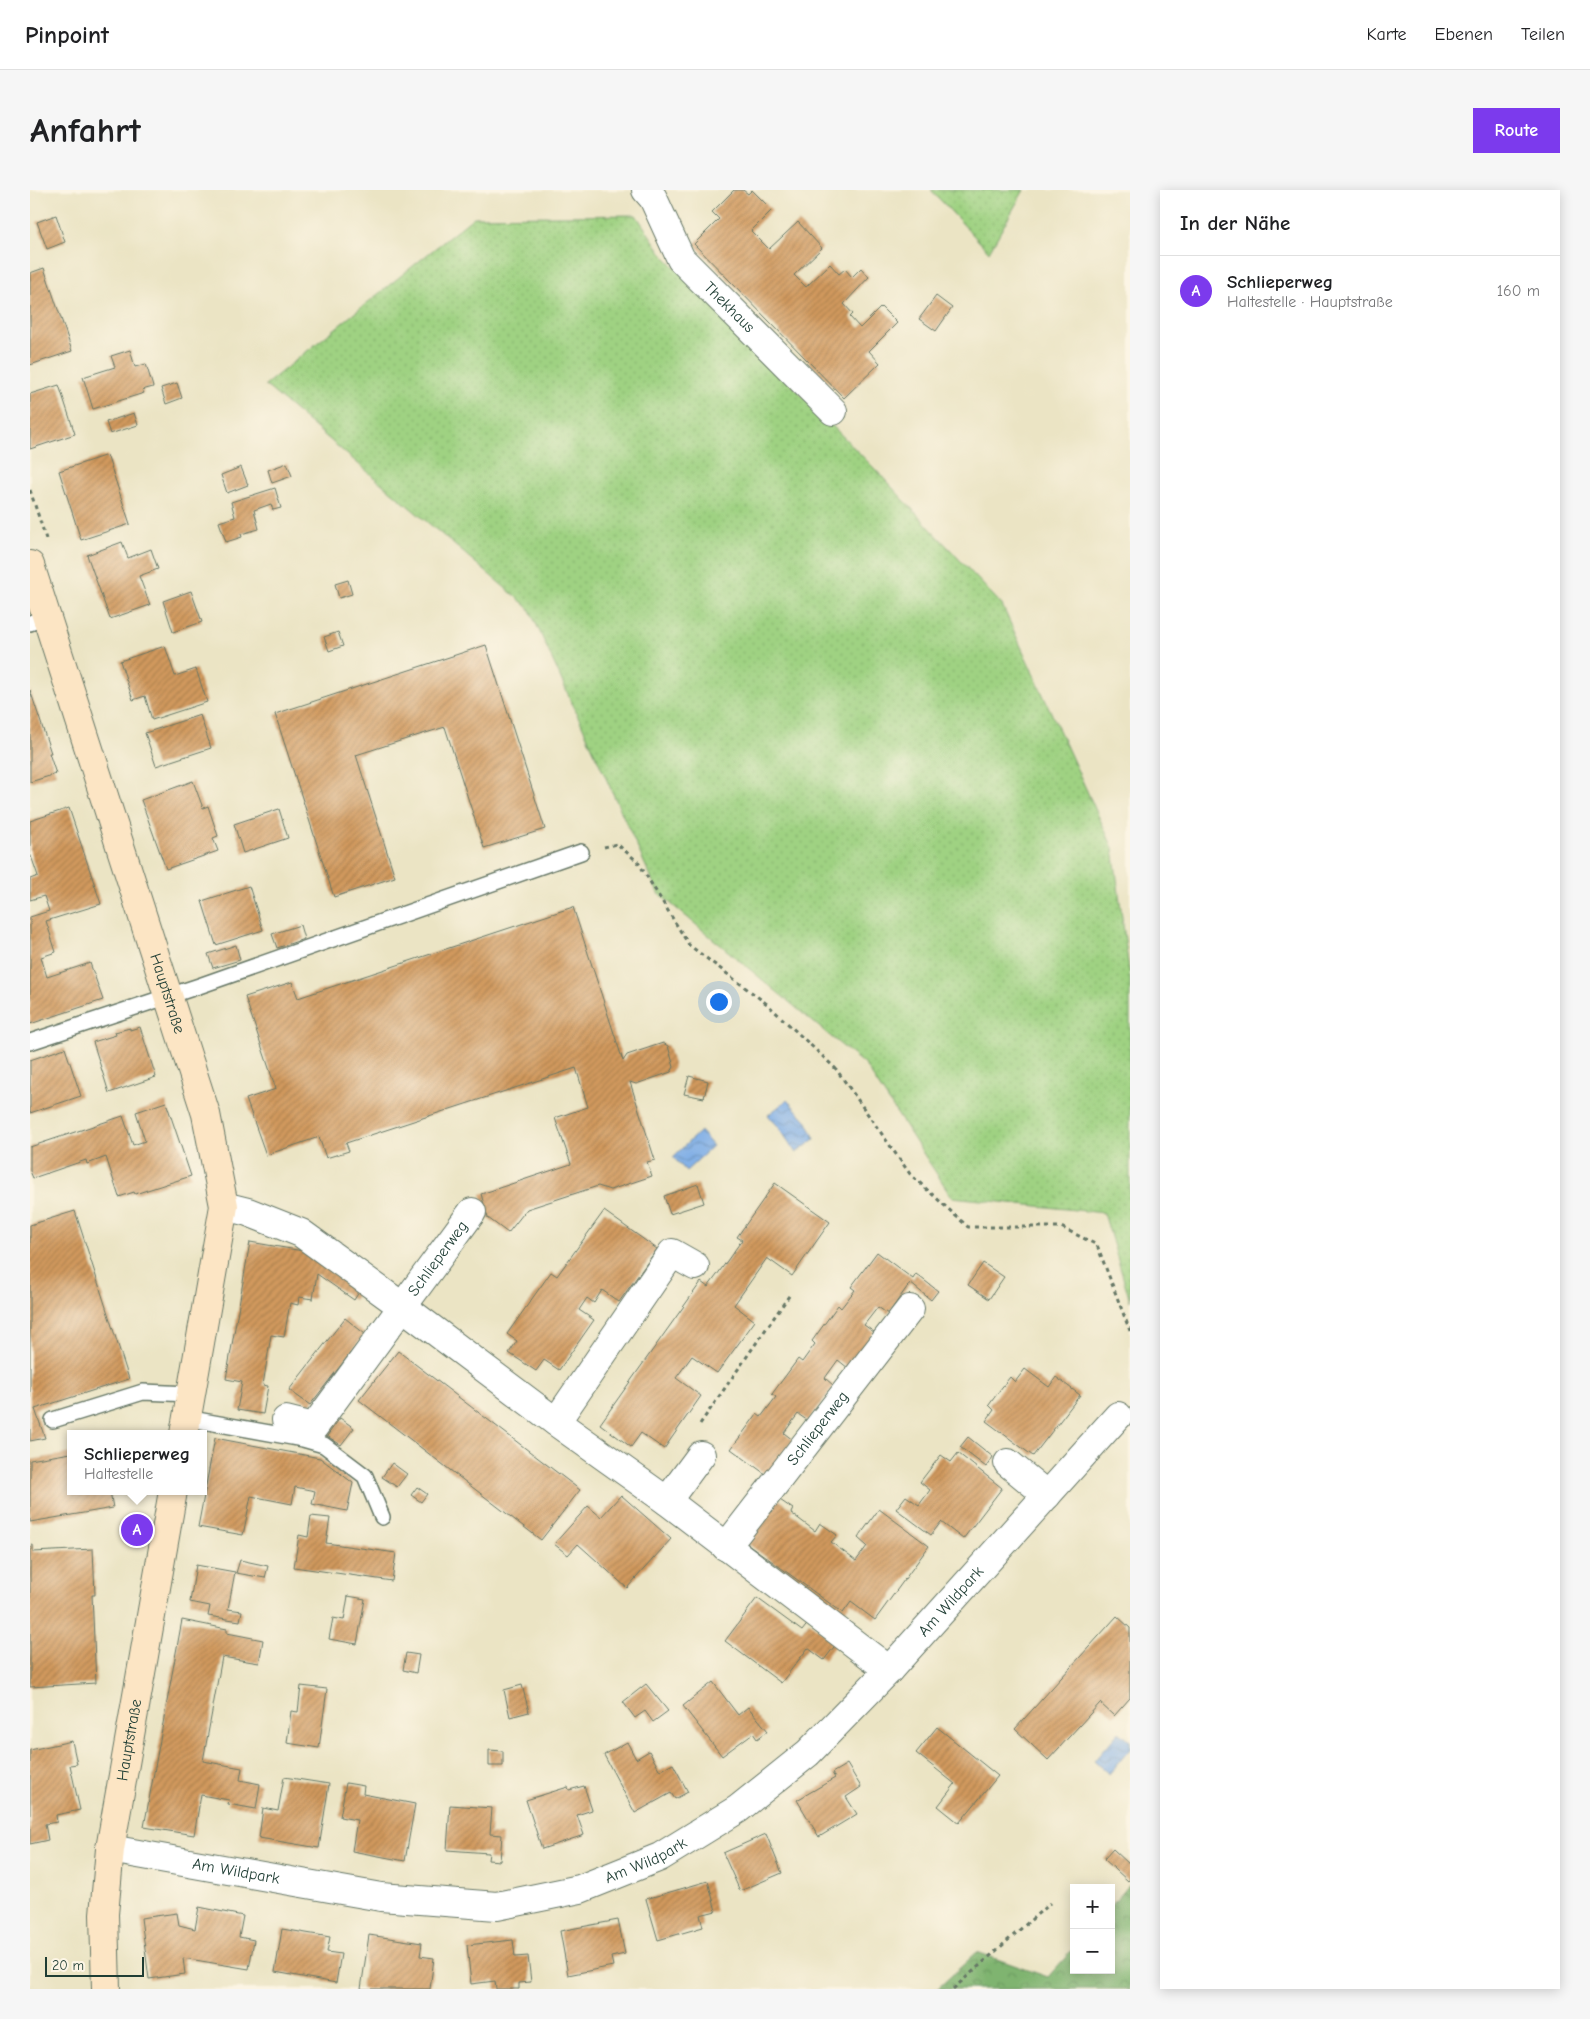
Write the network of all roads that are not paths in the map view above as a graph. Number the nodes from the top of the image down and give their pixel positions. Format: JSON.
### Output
{"nodes":[{"id":1,"x":646,"y":190,"type":"edge"},
{"id":2,"x":833,"y":411,"type":"dead end"},
{"id":3,"x":30,"y":565,"type":"edge"},
{"id":4,"x":39,"y":620,"type":"edge"},
{"id":5,"x":581,"y":852,"type":"road end"},
{"id":6,"x":169,"y":996,"type":"junction"},
{"id":7,"x":30,"y":1042,"type":"edge"},
{"id":8,"x":224,"y":1206,"type":"junction"},
{"id":9,"x":472,"y":1212,"type":"dead end"},
{"id":10,"x":695,"y":1266,"type":"dead end"},
{"id":11,"x":404,"y":1307,"type":"junction"},
{"id":12,"x":910,"y":1309,"type":"dead end"},
{"id":13,"x":187,"y":1415,"type":"edge"},
{"id":14,"x":1118,"y":1416,"type":"dead end"},
{"id":15,"x":53,"y":1420,"type":"dead end"},
{"id":16,"x":286,"y":1420,"type":"dead end"},
{"id":17,"x":556,"y":1422,"type":"junction"},
{"id":18,"x":699,"y":1442,"type":"road end"},
{"id":19,"x":1008,"y":1463,"type":"dead end"},
{"id":20,"x":172,"y":1495,"type":"edge"},
{"id":21,"x":1047,"y":1495,"type":"junction"},
{"id":22,"x":666,"y":1502,"type":"junction"},
{"id":23,"x":382,"y":1517,"type":"dead end"},
{"id":24,"x":726,"y":1547,"type":"junction"},
{"id":25,"x":889,"y":1670,"type":"junction"},
{"id":26,"x":110,"y":1849,"type":"junction"},
{"id":27,"x":106,"y":1989,"type":"edge"}],
"edges":[{"from":1,"to":2,"type":"street","name":"Thekhaus"},
{"from":3,"to":4,"type":"street","name":"Hauptstraße"},
{"from":4,"to":6,"type":"street","name":"Hauptstraße"},
{"from":5,"to":6,"type":"lane"},
{"from":6,"to":7,"type":"lane"},
{"from":6,"to":8,"type":"street","name":"Hauptstraße"},
{"from":8,"to":11,"type":"street","name":"Schlieperweg"},
{"from":8,"to":13,"type":"street","name":"Hauptstraße"},
{"from":9,"to":11,"type":"street","name":"Schlieperweg"},
{"from":10,"to":17,"type":"street"},
{"from":11,"to":16,"type":"street","name":"Schlieperweg"},
{"from":11,"to":17,"type":"street","name":"Schlieperweg"},
{"from":12,"to":24,"type":"street","name":"Schlieperweg"},
{"from":13,"to":15,"type":"lane"},
{"from":13,"to":23,"type":"lane"},
{"from":14,"to":21,"type":"street","name":"Am Wildpark"},
{"from":17,"to":22,"type":"street","name":"Schlieperweg"},
{"from":18,"to":22,"type":"street"},
{"from":19,"to":21,"type":"street"},
{"from":20,"to":26,"type":"street","name":"Hauptstraße"},
{"from":21,"to":25,"type":"street","name":"Am Wildpark"},
{"from":22,"to":24,"type":"street","name":"Schlieperweg"},
{"from":24,"to":25,"type":"street","name":"Schlieperweg"},
{"from":25,"to":26,"type":"street","name":"Am Wildpark"},
{"from":26,"to":27,"type":"street","name":"Hauptstraße"}]}
